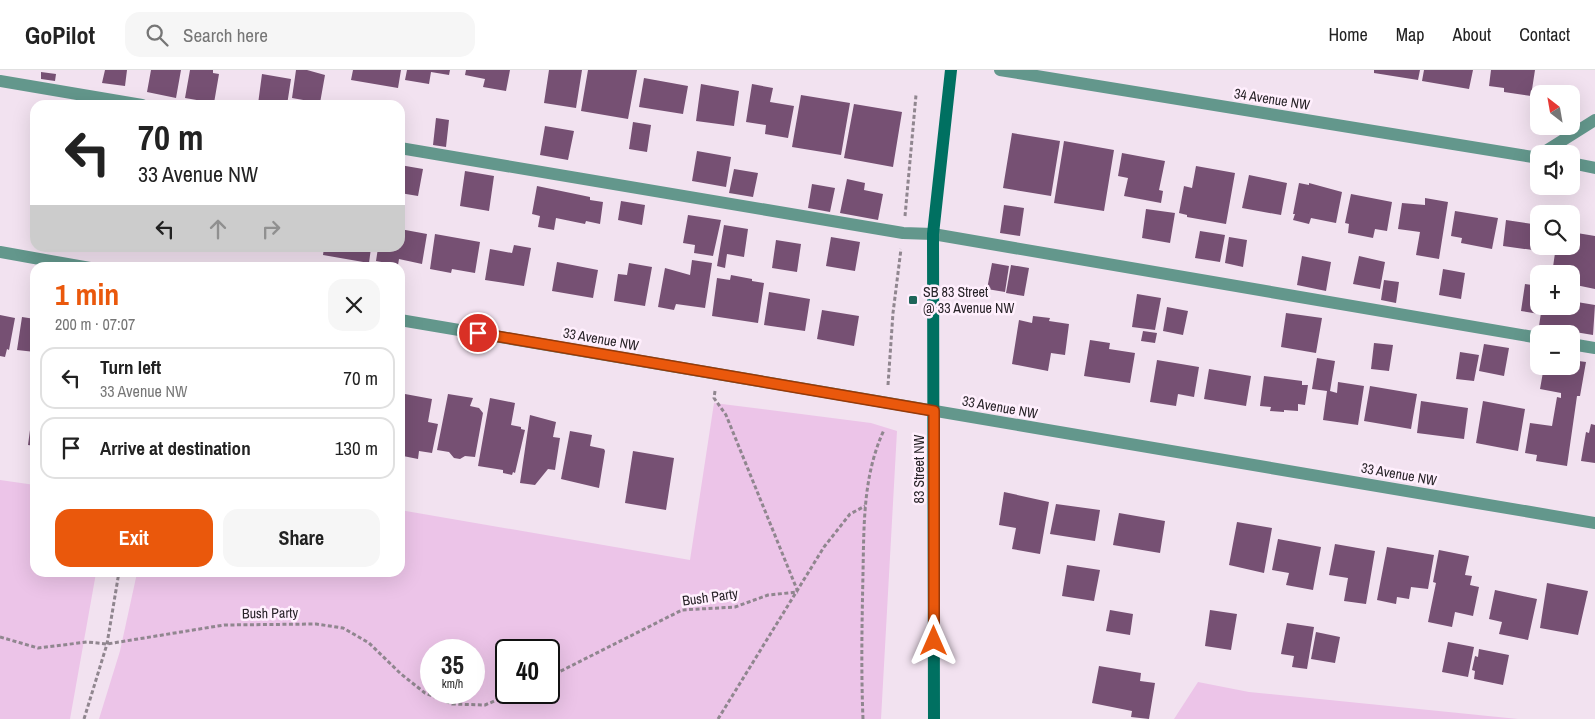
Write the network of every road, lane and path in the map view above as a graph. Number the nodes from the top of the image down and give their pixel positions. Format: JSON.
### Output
{"nodes":[{"id":1,"x":951,"y":70,"type":"edge"},
{"id":2,"x":1000,"y":70,"type":"edge"},
{"id":3,"x":0,"y":81,"type":"edge"},
{"id":4,"x":112,"y":100,"type":"edge"},
{"id":5,"x":1595,"y":120,"type":"edge"},
{"id":6,"x":1555,"y":145,"type":"edge"},
{"id":7,"x":405,"y":149,"type":"edge"},
{"id":8,"x":1530,"y":155,"type":"edge"},
{"id":9,"x":1580,"y":165,"type":"edge"},
{"id":10,"x":1595,"y":168,"type":"edge"},
{"id":11,"x":933,"y":234,"type":"junction"},
{"id":12,"x":0,"y":252,"type":"edge"},
{"id":13,"x":56,"y":262,"type":"edge"},
{"id":14,"x":405,"y":321,"type":"edge"},
{"id":15,"x":1530,"y":336,"type":"edge"},
{"id":16,"x":1580,"y":346,"type":"edge"},
{"id":17,"x":1595,"y":348,"type":"edge"},
{"id":18,"x":717,"y":374,"type":"junction"},
{"id":19,"x":934,"y":411,"type":"junction"},
{"id":20,"x":884,"y":430,"type":"dead end"},
{"id":21,"x":865,"y":506,"type":"junction"},
{"id":22,"x":1595,"y":523,"type":"edge"},
{"id":23,"x":118,"y":577,"type":"edge"},
{"id":24,"x":798,"y":592,"type":"junction"},
{"id":25,"x":0,"y":637,"type":"edge"},
{"id":26,"x":107,"y":644,"type":"junction"},
{"id":27,"x":560,"y":671,"type":"edge"},
{"id":28,"x":495,"y":701,"type":"edge"},
{"id":29,"x":84,"y":719,"type":"edge"},
{"id":30,"x":718,"y":719,"type":"edge"},
{"id":31,"x":863,"y":719,"type":"edge"},
{"id":32,"x":934,"y":719,"type":"edge"}],
"edges":[{"from":1,"to":11,"type":"street","name":"83 Street NW"},
{"from":2,"to":8,"type":"street","name":"34 Avenue NW"},
{"from":3,"to":4,"type":"street"},
{"from":5,"to":6,"type":"street"},
{"from":7,"to":11,"type":"street"},
{"from":9,"to":10,"type":"street"},
{"from":11,"to":15,"type":"street"},
{"from":11,"to":19,"type":"street","name":"83 Street NW"},
{"from":12,"to":13,"type":"street"},
{"from":14,"to":18,"type":"street","name":"33 Avenue NW"},
{"from":16,"to":17,"type":"street"},
{"from":18,"to":19,"type":"street","name":"33 Avenue NW"},
{"from":18,"to":24,"type":"path"},
{"from":19,"to":22,"type":"street","name":"33 Avenue NW"},
{"from":19,"to":32,"type":"street","name":"83 Street NW"},
{"from":20,"to":21,"type":"path"},
{"from":21,"to":24,"type":"path"},
{"from":21,"to":31,"type":"path"},
{"from":23,"to":26,"type":"path"},
{"from":24,"to":27,"type":"path","name":"Bush Party"},
{"from":24,"to":30,"type":"path"},
{"from":25,"to":26,"type":"path","name":"Bush Party"},
{"from":26,"to":28,"type":"path","name":"Bush Party"},
{"from":26,"to":29,"type":"path"}]}
